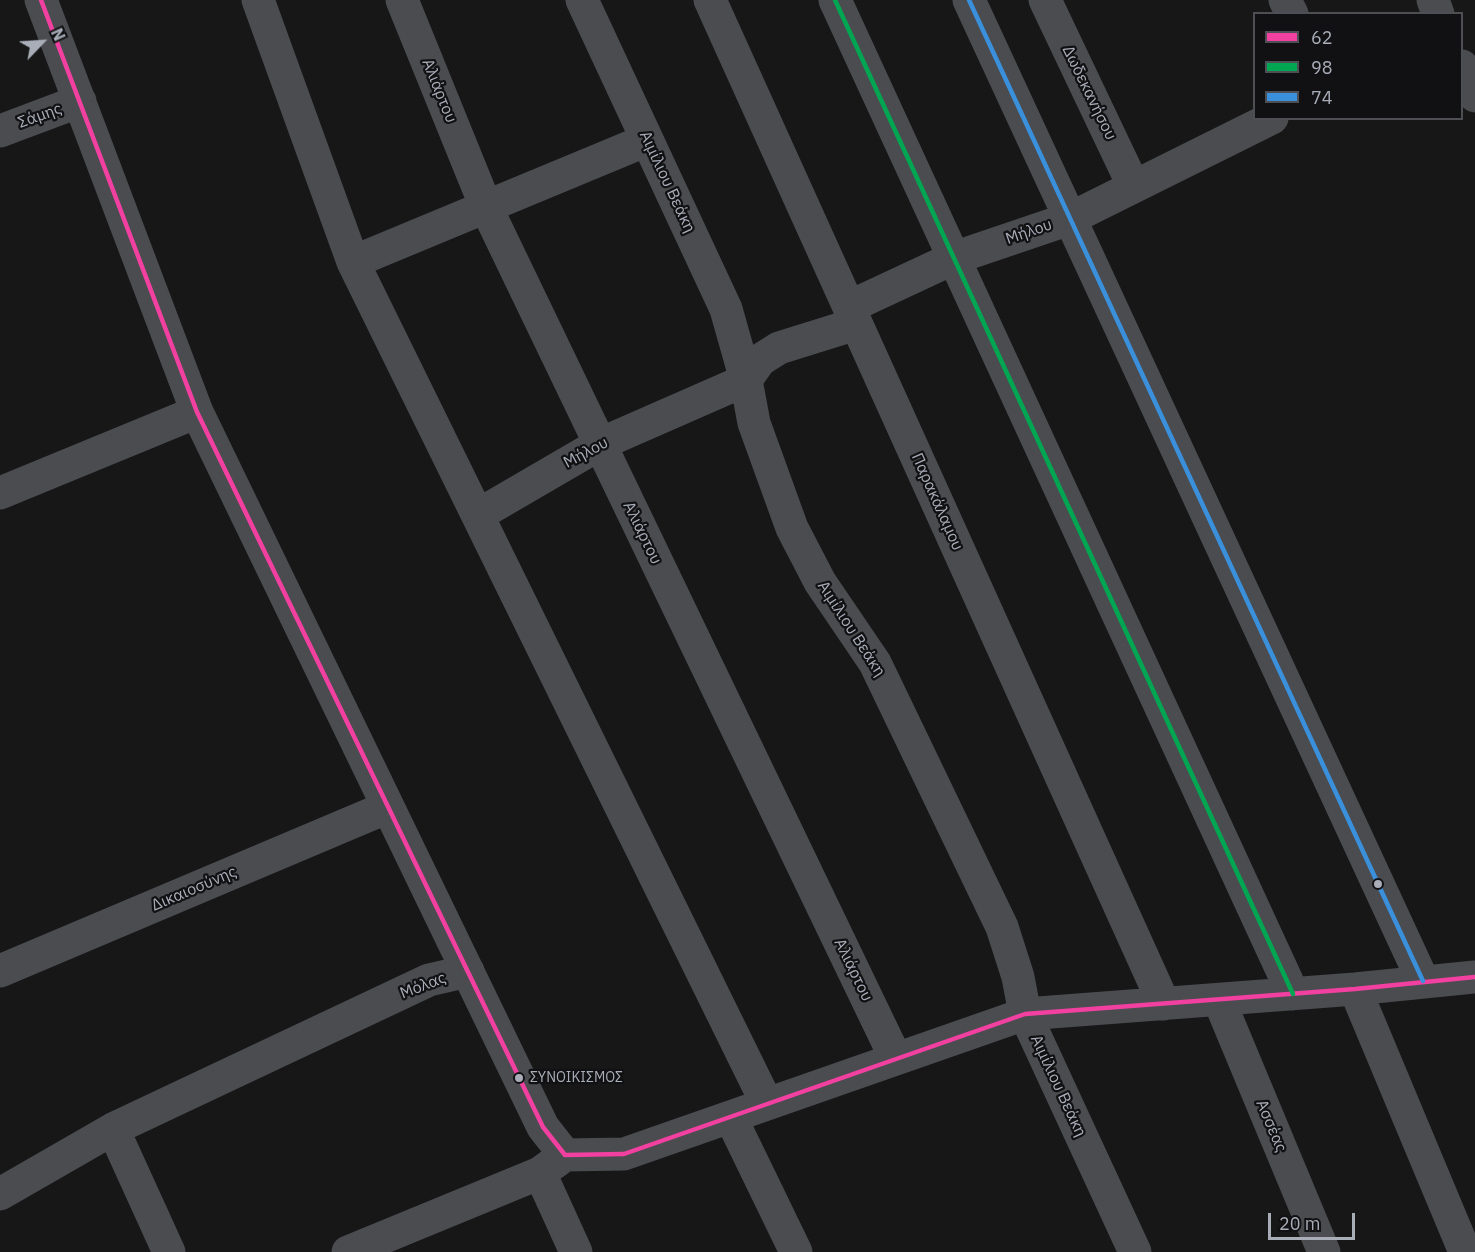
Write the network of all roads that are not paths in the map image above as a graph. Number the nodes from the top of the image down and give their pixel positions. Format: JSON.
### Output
{"nodes":[{"id":1,"x":41,"y":0,"type":"edge"},
{"id":2,"x":258,"y":0,"type":"edge"},
{"id":3,"x":402,"y":0,"type":"edge"},
{"id":4,"x":582,"y":0,"type":"edge"},
{"id":5,"x":710,"y":0,"type":"edge"},
{"id":6,"x":835,"y":0,"type":"edge"},
{"id":7,"x":969,"y":0,"type":"edge"},
{"id":8,"x":1045,"y":0,"type":"edge"},
{"id":9,"x":1463,"y":70,"type":"edge"},
{"id":10,"x":1475,"y":96,"type":"edge"},
{"id":11,"x":80,"y":101,"type":"junction"},
{"id":12,"x":1268,"y":120,"type":"edge"},
{"id":13,"x":0,"y":131,"type":"edge"},
{"id":14,"x":647,"y":140,"type":"junction"},
{"id":15,"x":1133,"y":185,"type":"junction"},
{"id":16,"x":486,"y":207,"type":"junction"},
{"id":17,"x":1069,"y":219,"type":"junction"},
{"id":18,"x":954,"y":258,"type":"junction"},
{"id":19,"x":353,"y":262,"type":"junction"},
{"id":20,"x":852,"y":315,"type":"junction"},
{"id":21,"x":746,"y":380,"type":"junction"},
{"id":22,"x":197,"y":412,"type":"junction"},
{"id":23,"x":600,"y":444,"type":"junction"},
{"id":24,"x":0,"y":493,"type":"edge"},
{"id":25,"x":478,"y":515,"type":"junction"},
{"id":26,"x":388,"y":807,"type":"junction"},
{"id":27,"x":0,"y":971,"type":"edge"},
{"id":28,"x":468,"y":971,"type":"junction"},
{"id":29,"x":1475,"y":977,"type":"edge"},
{"id":30,"x":1423,"y":981,"type":"junction"},
{"id":31,"x":1355,"y":989,"type":"junction"},
{"id":32,"x":1293,"y":994,"type":"junction"},
{"id":33,"x":1219,"y":1000,"type":"junction"},
{"id":34,"x":1164,"y":1004,"type":"junction"},
{"id":35,"x":1025,"y":1014,"type":"junction"},
{"id":36,"x":896,"y":1059,"type":"junction"},
{"id":37,"x":767,"y":1104,"type":"junction"},
{"id":38,"x":731,"y":1118,"type":"junction"},
{"id":39,"x":113,"y":1129,"type":"junction"},
{"id":40,"x":552,"y":1164,"type":"junction"},
{"id":41,"x":2,"y":1191,"type":"edge"},
{"id":42,"x":169,"y":1252,"type":"edge"},
{"id":43,"x":348,"y":1252,"type":"edge"},
{"id":44,"x":576,"y":1252,"type":"edge"},
{"id":45,"x":796,"y":1252,"type":"edge"},
{"id":46,"x":1135,"y":1252,"type":"edge"},
{"id":47,"x":1324,"y":1252,"type":"edge"},
{"id":48,"x":1465,"y":1252,"type":"edge"}],
"edges":[{"from":1,"to":11,"type":"street"},
{"from":2,"to":19,"type":"street"},
{"from":3,"to":16,"type":"street","name":"Αλιάρτου"},
{"from":4,"to":14,"type":"street","name":"Αιμίλιου Βεάκη"},
{"from":5,"to":20,"type":"street","name":"Παρακάλαμου"},
{"from":6,"to":18,"type":"street"},
{"from":7,"to":17,"type":"street"},
{"from":8,"to":15,"type":"street","name":"Δωδεκανήσου"},
{"from":9,"to":10,"type":"street"},
{"from":11,"to":13,"type":"street","name":"Σάμης"},
{"from":11,"to":22,"type":"street"},
{"from":12,"to":15,"type":"street","name":"Μήλου"},
{"from":14,"to":16,"type":"street"},
{"from":14,"to":21,"type":"street","name":"Αιμίλιου Βεάκη"},
{"from":15,"to":17,"type":"street","name":"Μήλου"},
{"from":16,"to":19,"type":"street"},
{"from":16,"to":23,"type":"street","name":"Αλιάρτου"},
{"from":17,"to":18,"type":"street","name":"Μήλου"},
{"from":17,"to":30,"type":"street"},
{"from":18,"to":20,"type":"street","name":"Μήλου"},
{"from":18,"to":32,"type":"street"},
{"from":19,"to":25,"type":"street"},
{"from":20,"to":21,"type":"street","name":"Μήλου"},
{"from":20,"to":34,"type":"street","name":"Παρακάλαμου"},
{"from":21,"to":23,"type":"street","name":"Μήλου"},
{"from":21,"to":35,"type":"street","name":"Αιμίλιου Βεάκη"},
{"from":22,"to":24,"type":"street"},
{"from":22,"to":26,"type":"street"},
{"from":23,"to":25,"type":"street","name":"Μήλου"},
{"from":23,"to":36,"type":"street","name":"Αλιάρτου"},
{"from":25,"to":37,"type":"street"},
{"from":26,"to":27,"type":"street","name":"Δικαιοσύνης"},
{"from":26,"to":28,"type":"street"},
{"from":28,"to":39,"type":"street","name":"Μόλας"},
{"from":28,"to":40,"type":"street","name":"Μόλας"},
{"from":29,"to":30,"type":"street"},
{"from":30,"to":31,"type":"street"},
{"from":31,"to":32,"type":"street"},
{"from":31,"to":48,"type":"street"},
{"from":32,"to":33,"type":"street"},
{"from":33,"to":34,"type":"street"},
{"from":33,"to":47,"type":"street","name":"Ασσέας"},
{"from":34,"to":35,"type":"street"},
{"from":35,"to":36,"type":"street"},
{"from":35,"to":46,"type":"street","name":"Αιμίλιου Βεάκη"},
{"from":36,"to":37,"type":"street"},
{"from":37,"to":38,"type":"street"},
{"from":38,"to":40,"type":"street"},
{"from":38,"to":45,"type":"street"},
{"from":39,"to":41,"type":"street","name":"Μόλας"},
{"from":39,"to":42,"type":"street"},
{"from":40,"to":43,"type":"street"},
{"from":40,"to":44,"type":"street","name":"Μόλας"}]}
